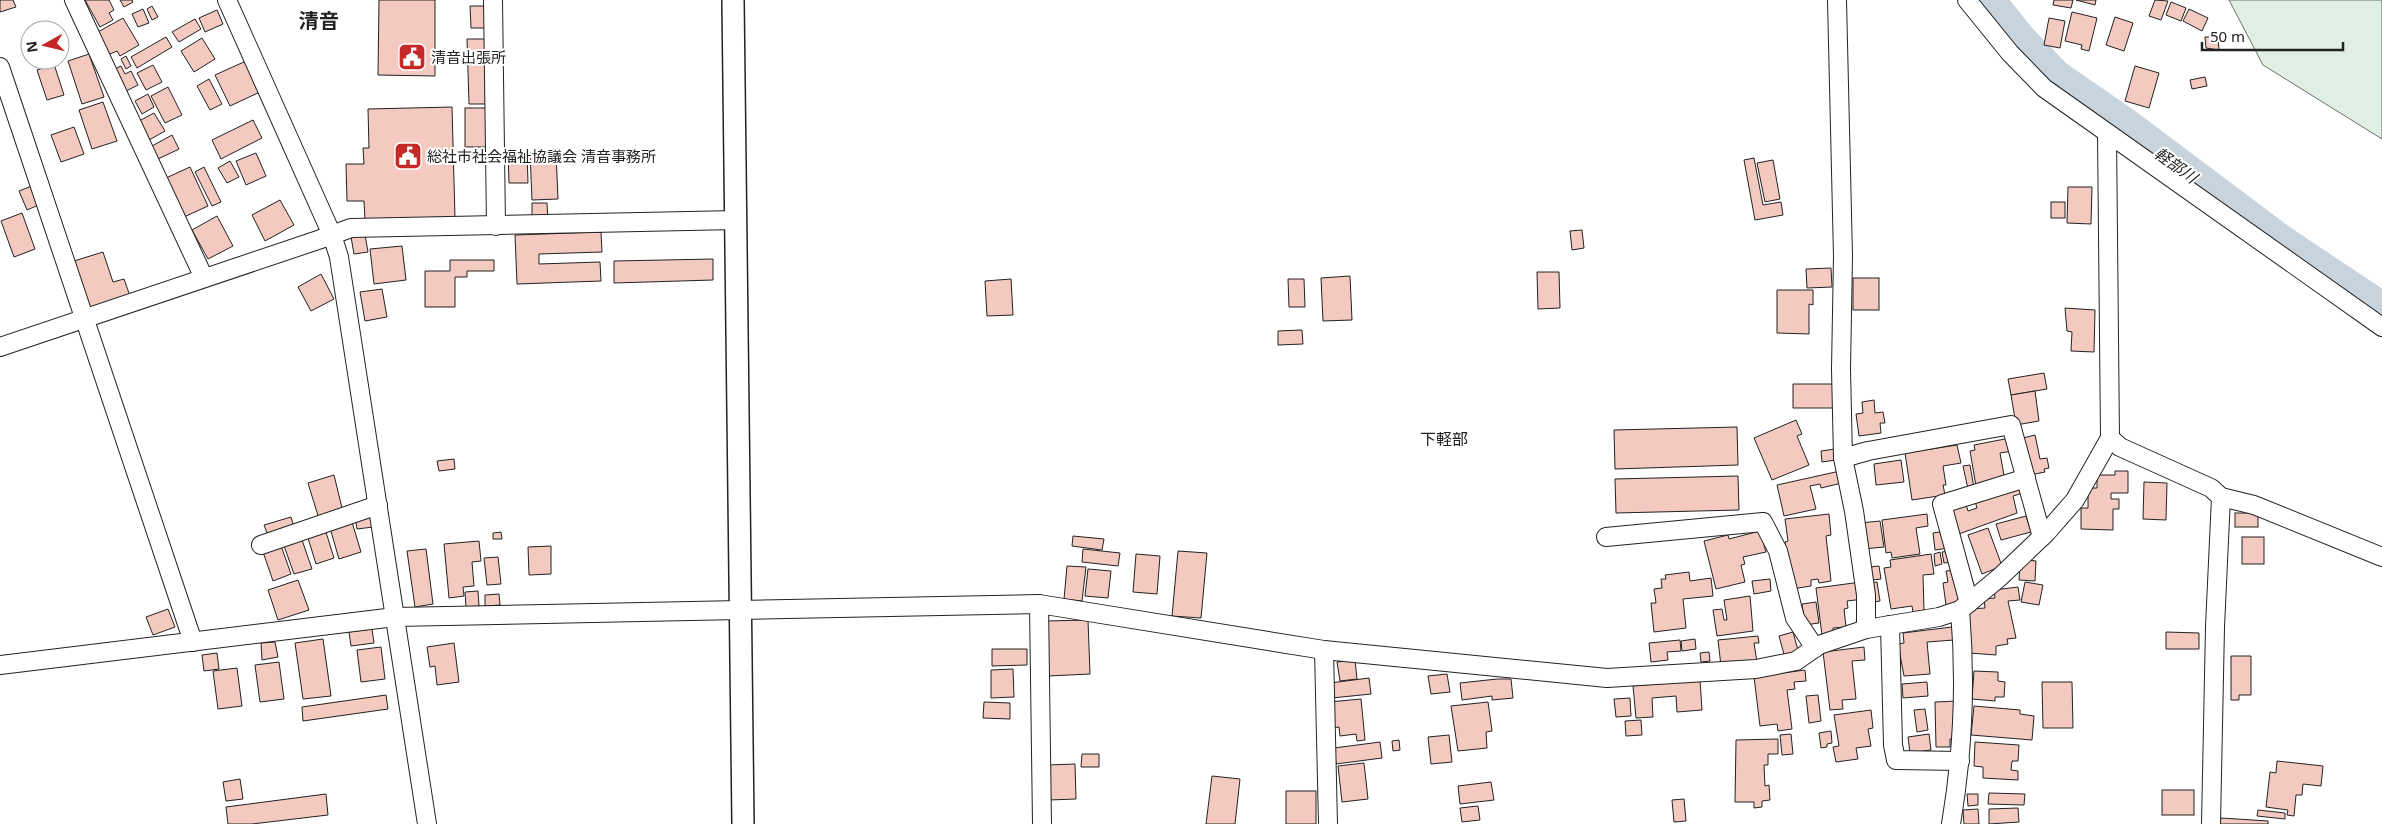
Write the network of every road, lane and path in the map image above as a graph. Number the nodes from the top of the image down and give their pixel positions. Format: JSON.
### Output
{"nodes":[{"id":1,"x":74,"y":0,"type":"edge"},
{"id":2,"x":227,"y":0,"type":"edge"},
{"id":3,"x":493,"y":0,"type":"edge"},
{"id":4,"x":733,"y":0,"type":"edge"},
{"id":5,"x":1837,"y":0,"type":"edge"},
{"id":6,"x":1968,"y":0,"type":"edge"},
{"id":7,"x":0,"y":67,"type":"edge"},
{"id":8,"x":2107,"y":133,"type":"junction"},
{"id":9,"x":736,"y":220,"type":"junction"},
{"id":10,"x":496,"y":226,"type":"junction"},
{"id":11,"x":332,"y":235,"type":"junction"},
{"id":12,"x":204,"y":278,"type":"junction"},
{"id":13,"x":84,"y":319,"type":"junction"},
{"id":14,"x":2382,"y":327,"type":"edge"},
{"id":15,"x":0,"y":348,"type":"edge"},
{"id":16,"x":2110,"y":438,"type":"junction"},
{"id":17,"x":1843,"y":458,"type":"junction"},
{"id":18,"x":2026,"y":478,"type":"junction"},
{"id":19,"x":2221,"y":497,"type":"junction"},
{"id":20,"x":378,"y":505,"type":"junction"},
{"id":21,"x":1606,"y":537,"type":"dead end"},
{"id":22,"x":2042,"y":537,"type":"junction"},
{"id":23,"x":261,"y":545,"type":"dead end"},
{"id":24,"x":2382,"y":557,"type":"edge"},
{"id":25,"x":1039,"y":604,"type":"junction"},
{"id":26,"x":1965,"y":606,"type":"junction"},
{"id":27,"x":742,"y":610,"type":"junction"},
{"id":28,"x":395,"y":617,"type":"junction"},
{"id":29,"x":1890,"y":625,"type":"junction"},
{"id":30,"x":1866,"y":629,"type":"junction"},
{"id":31,"x":193,"y":642,"type":"junction"},
{"id":32,"x":1815,"y":648,"type":"junction"},
{"id":33,"x":1324,"y":650,"type":"junction"},
{"id":34,"x":0,"y":665,"type":"edge"},
{"id":35,"x":1960,"y":761,"type":"junction"},
{"id":36,"x":427,"y":824,"type":"edge"},
{"id":37,"x":743,"y":824,"type":"edge"},
{"id":38,"x":1042,"y":824,"type":"edge"},
{"id":39,"x":1328,"y":824,"type":"edge"},
{"id":40,"x":1951,"y":824,"type":"edge"},
{"id":41,"x":2211,"y":824,"type":"edge"}],
"edges":[{"from":1,"to":12,"type":"street"},
{"from":2,"to":11,"type":"street"},
{"from":3,"to":10,"type":"street"},
{"from":4,"to":9,"type":"street"},
{"from":5,"to":17,"type":"street"},
{"from":6,"to":8,"type":"street"},
{"from":7,"to":13,"type":"street"},
{"from":8,"to":14,"type":"street"},
{"from":8,"to":16,"type":"street"},
{"from":9,"to":10,"type":"street"},
{"from":9,"to":27,"type":"street"},
{"from":10,"to":11,"type":"street"},
{"from":11,"to":12,"type":"street"},
{"from":11,"to":20,"type":"street"},
{"from":12,"to":13,"type":"street"},
{"from":13,"to":15,"type":"street"},
{"from":13,"to":31,"type":"street"},
{"from":16,"to":19,"type":"street"},
{"from":16,"to":22,"type":"street"},
{"from":17,"to":18,"type":"street"},
{"from":17,"to":30,"type":"street"},
{"from":18,"to":22,"type":"street"},
{"from":18,"to":26,"type":"street"},
{"from":19,"to":24,"type":"street"},
{"from":19,"to":41,"type":"street"},
{"from":20,"to":23,"type":"street"},
{"from":20,"to":28,"type":"street"},
{"from":21,"to":32,"type":"street"},
{"from":22,"to":26,"type":"street"},
{"from":25,"to":27,"type":"street"},
{"from":25,"to":33,"type":"street"},
{"from":25,"to":38,"type":"street"},
{"from":26,"to":29,"type":"street"},
{"from":26,"to":35,"type":"street"},
{"from":27,"to":28,"type":"street"},
{"from":27,"to":37,"type":"street"},
{"from":28,"to":31,"type":"street"},
{"from":28,"to":36,"type":"street"},
{"from":29,"to":30,"type":"street"},
{"from":29,"to":35,"type":"street"},
{"from":30,"to":32,"type":"street"},
{"from":31,"to":34,"type":"street"},
{"from":32,"to":33,"type":"street"},
{"from":33,"to":39,"type":"street"},
{"from":35,"to":40,"type":"street"}]}
